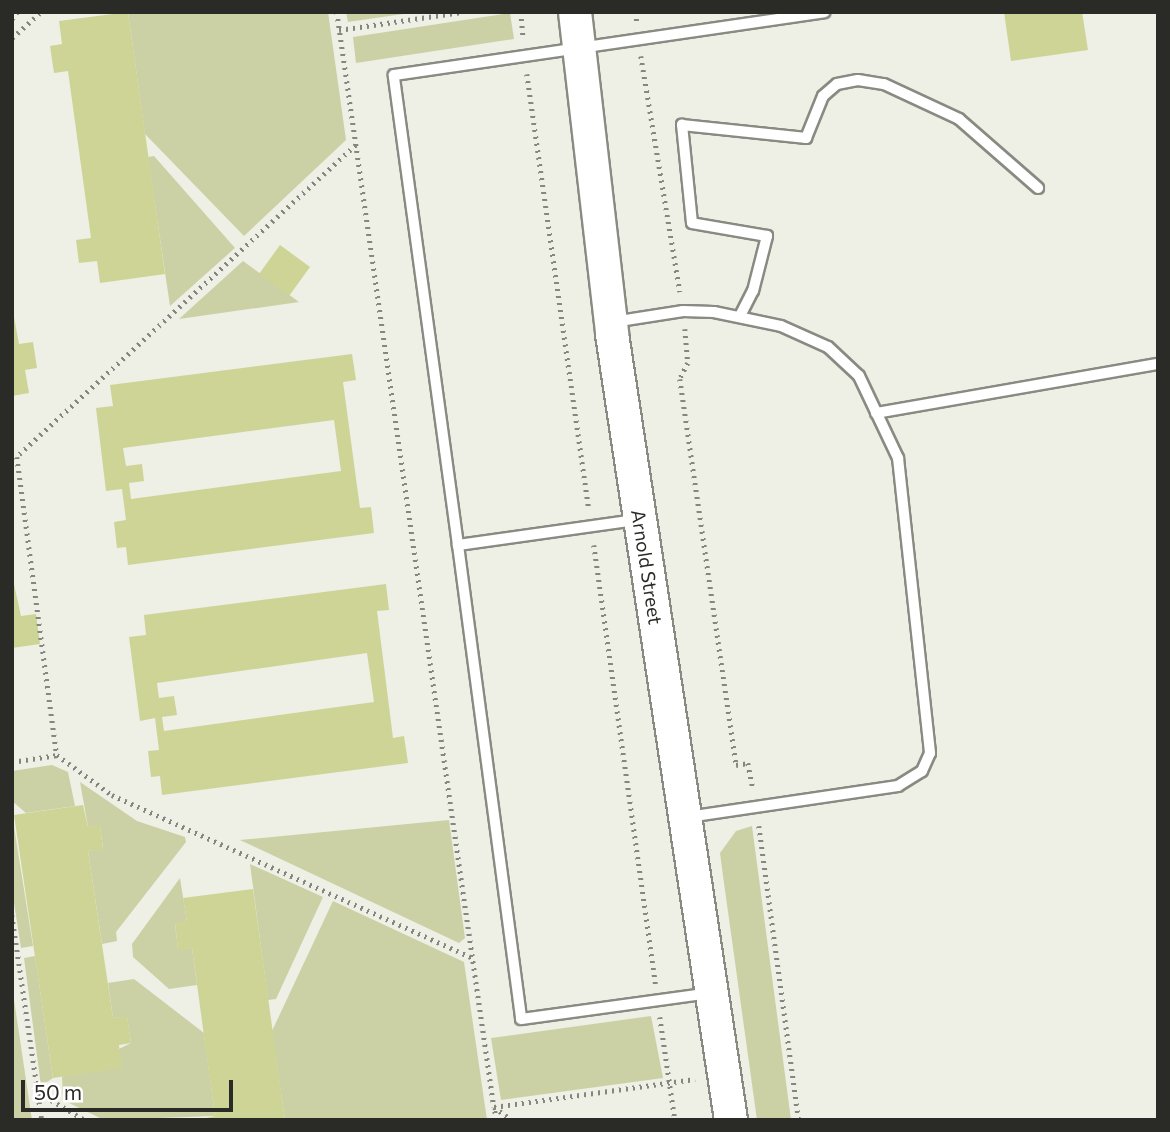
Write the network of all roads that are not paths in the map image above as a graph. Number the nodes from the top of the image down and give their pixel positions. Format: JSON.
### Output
{"nodes":[{"id":1,"x":575,"y":12,"type":"edge"},
{"id":2,"x":824,"y":12,"type":"edge"},
{"id":3,"x":580,"y":48,"type":"junction"},
{"id":4,"x":1038,"y":187,"type":"dead end"},
{"id":5,"x":740,"y":316,"type":"junction"},
{"id":6,"x":610,"y":322,"type":"junction"},
{"id":7,"x":1158,"y":364,"type":"edge"},
{"id":8,"x":876,"y":413,"type":"junction"},
{"id":9,"x":639,"y":520,"type":"junction"},
{"id":10,"x":458,"y":545,"type":"junction"},
{"id":11,"x":687,"y":817,"type":"junction"},
{"id":12,"x":713,"y":992,"type":"junction"},
{"id":13,"x":731,"y":1120,"type":"edge"}],
"edges":[{"from":1,"to":3,"type":"main road","name":"Arnold Street"},
{"from":2,"to":3,"type":"lane"},
{"from":3,"to":6,"type":"main road","name":"Arnold Street"},
{"from":3,"to":10,"type":"lane"},
{"from":4,"to":5,"type":"lane"},
{"from":5,"to":6,"type":"lane"},
{"from":5,"to":8,"type":"lane"},
{"from":6,"to":9,"type":"main road","name":"Arnold Street"},
{"from":7,"to":8,"type":"lane"},
{"from":8,"to":11,"type":"lane"},
{"from":9,"to":10,"type":"lane"},
{"from":9,"to":11,"type":"main road","name":"Arnold Street"},
{"from":10,"to":12,"type":"lane"},
{"from":11,"to":12,"type":"main road","name":"Arnold Street"},
{"from":12,"to":13,"type":"main road","name":"Arnold Street"}]}
